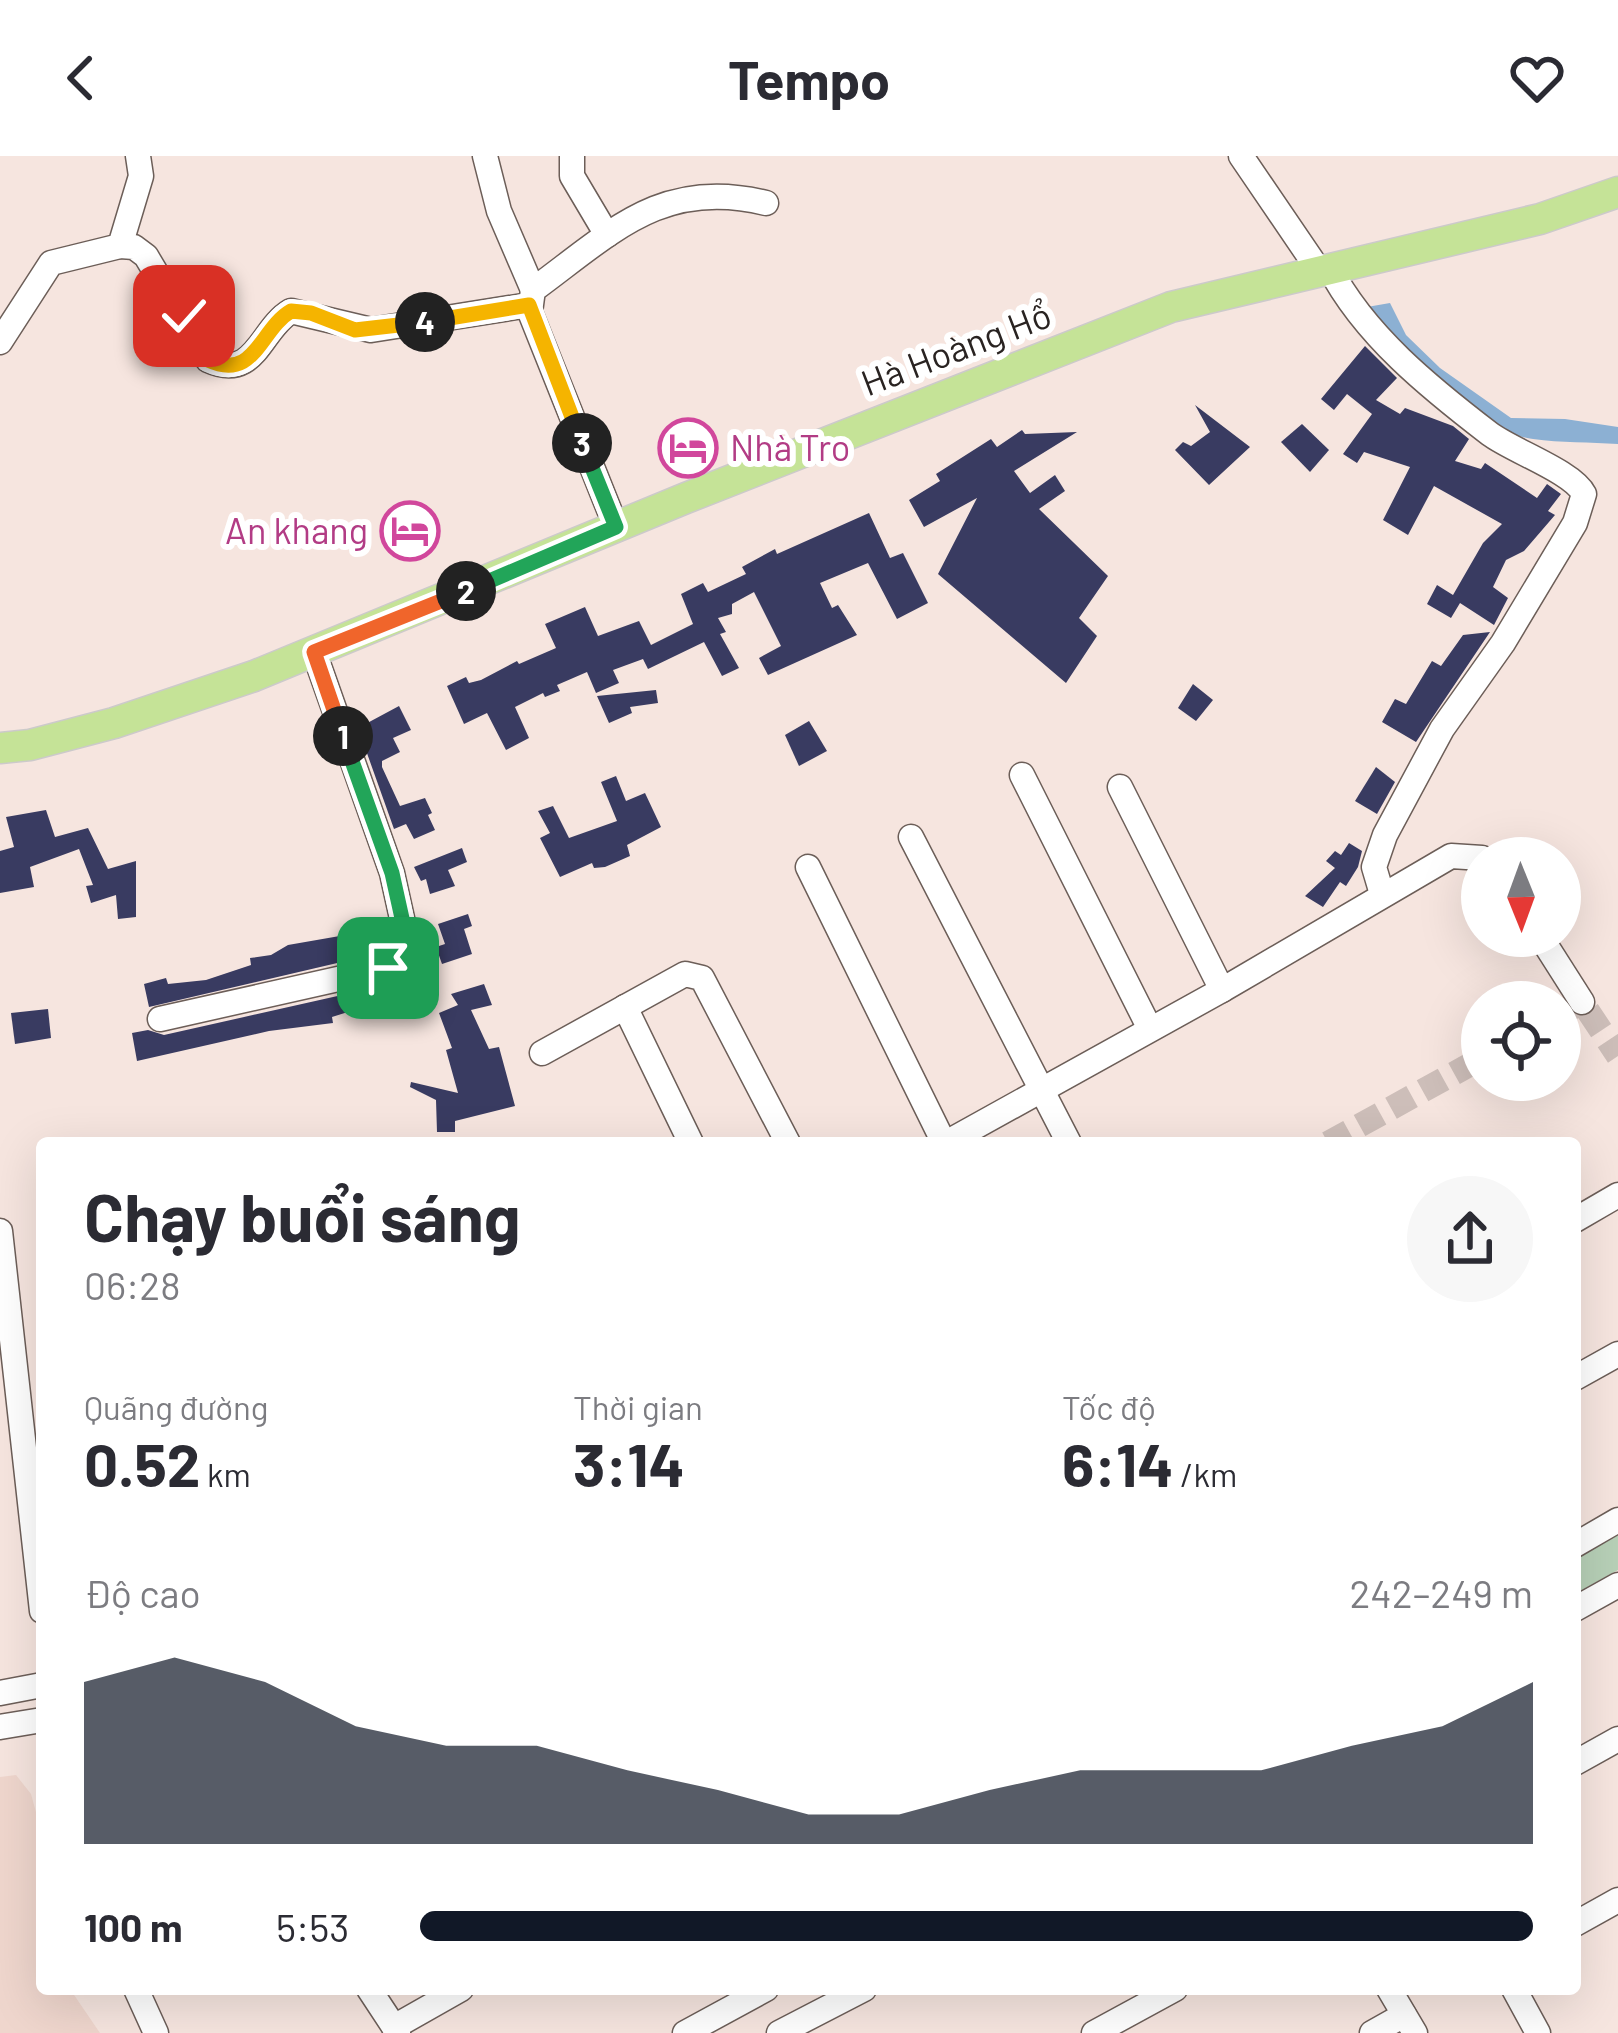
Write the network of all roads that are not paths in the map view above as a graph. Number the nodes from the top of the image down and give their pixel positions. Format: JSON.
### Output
{"nodes":[{"id":1,"x":138,"y":156,"type":"edge"},
{"id":2,"x":485,"y":156,"type":"edge"},
{"id":3,"x":572,"y":156,"type":"edge"},
{"id":4,"x":1241,"y":156,"type":"edge"},
{"id":5,"x":1618,"y":193,"type":"edge"},
{"id":6,"x":766,"y":203,"type":"dead end"},
{"id":7,"x":607,"y":236,"type":"junction"},
{"id":8,"x":120,"y":246,"type":"junction"},
{"id":9,"x":1328,"y":274,"type":"junction"},
{"id":10,"x":531,"y":297,"type":"junction"},
{"id":11,"x":0,"y":342,"type":"edge"},
{"id":12,"x":616,"y":527,"type":"junction"},
{"id":13,"x":318,"y":663,"type":"junction"},
{"id":14,"x":0,"y":748,"type":"edge"},
{"id":15,"x":1022,"y":775,"type":"dead end"},
{"id":16,"x":1120,"y":787,"type":"dead end"},
{"id":17,"x":911,"y":837,"type":"dead end"},
{"id":18,"x":1461,"y":857,"type":"edge"},
{"id":19,"x":808,"y":868,"type":"dead end"},
{"id":20,"x":1382,"y":894,"type":"junction"},
{"id":21,"x":1553,"y":957,"type":"edge"},
{"id":22,"x":1222,"y":990,"type":"junction"},
{"id":23,"x":1582,"y":1002,"type":"dead end"},
{"id":24,"x":625,"y":1007,"type":"junction"},
{"id":25,"x":160,"y":1019,"type":"dead end"},
{"id":26,"x":1150,"y":1029,"type":"junction"},
{"id":27,"x":542,"y":1053,"type":"dead end"},
{"id":28,"x":1042,"y":1090,"type":"junction"},
{"id":29,"x":683,"y":1137,"type":"edge"},
{"id":30,"x":785,"y":1137,"type":"edge"},
{"id":31,"x":942,"y":1137,"type":"edge"},
{"id":32,"x":956,"y":1137,"type":"edge"},
{"id":33,"x":1066,"y":1137,"type":"edge"},
{"id":34,"x":1618,"y":1196,"type":"edge"},
{"id":35,"x":1581,"y":1217,"type":"edge"},
{"id":36,"x":0,"y":1231,"type":"edge"},
{"id":37,"x":1618,"y":1354,"type":"edge"},
{"id":38,"x":1581,"y":1375,"type":"edge"},
{"id":39,"x":36,"y":1478,"type":"edge"},
{"id":40,"x":1618,"y":1520,"type":"edge"},
{"id":41,"x":1581,"y":1542,"type":"edge"},
{"id":42,"x":1618,"y":1585,"type":"edge"},
{"id":43,"x":1581,"y":1606,"type":"edge"},
{"id":44,"x":36,"y":1686,"type":"edge"},
{"id":45,"x":0,"y":1693,"type":"edge"},
{"id":46,"x":36,"y":1721,"type":"edge"},
{"id":47,"x":0,"y":1727,"type":"edge"},
{"id":48,"x":1618,"y":1739,"type":"edge"},
{"id":49,"x":1581,"y":1760,"type":"edge"},
{"id":50,"x":1618,"y":1900,"type":"edge"},
{"id":51,"x":1581,"y":1921,"type":"edge"},
{"id":52,"x":144,"y":1995,"type":"edge"},
{"id":53,"x":373,"y":1995,"type":"edge"},
{"id":54,"x":451,"y":1995,"type":"edge"},
{"id":55,"x":747,"y":1995,"type":"edge"},
{"id":56,"x":753,"y":1995,"type":"edge"},
{"id":57,"x":852,"y":1995,"type":"edge"},
{"id":58,"x":1164,"y":1995,"type":"edge"},
{"id":59,"x":1393,"y":1995,"type":"edge"},
{"id":60,"x":1517,"y":1995,"type":"edge"},
{"id":61,"x":1410,"y":2024,"type":"edge"},
{"id":62,"x":396,"y":2030,"type":"edge"},
{"id":63,"x":156,"y":2033,"type":"edge"},
{"id":64,"x":685,"y":2033,"type":"edge"},
{"id":65,"x":768,"y":2033,"type":"edge"},
{"id":66,"x":779,"y":2033,"type":"edge"},
{"id":67,"x":1094,"y":2033,"type":"edge"},
{"id":68,"x":1372,"y":2033,"type":"edge"},
{"id":69,"x":1538,"y":2033,"type":"edge"}],
"edges":[{"from":1,"to":8,"type":"street"},
{"from":2,"to":10,"type":"street"},
{"from":3,"to":7,"type":"street"},
{"from":4,"to":9,"type":"street"},
{"from":5,"to":9,"type":"main road","name":"Hà Hoàng Hổ"},
{"from":6,"to":7,"type":"street"},
{"from":7,"to":10,"type":"street"},
{"from":8,"to":10,"type":"street"},
{"from":8,"to":11,"type":"street"},
{"from":9,"to":12,"type":"main road","name":"Hà Hoàng Hổ"},
{"from":9,"to":20,"type":"street"},
{"from":10,"to":12,"type":"street"},
{"from":12,"to":13,"type":"main road","name":"Hà Hoàng Hổ"},
{"from":13,"to":14,"type":"main road","name":"Hà Hoàng Hổ"},
{"from":13,"to":25,"type":"street"},
{"from":15,"to":26,"type":"street"},
{"from":16,"to":22,"type":"street"},
{"from":17,"to":28,"type":"street"},
{"from":18,"to":20,"type":"street"},
{"from":19,"to":31,"type":"street"},
{"from":20,"to":22,"type":"street"},
{"from":21,"to":23,"type":"street"},
{"from":22,"to":26,"type":"street"},
{"from":24,"to":27,"type":"street"},
{"from":24,"to":29,"type":"street"},
{"from":24,"to":30,"type":"street"},
{"from":26,"to":28,"type":"street"},
{"from":28,"to":32,"type":"street"},
{"from":28,"to":33,"type":"street"},
{"from":34,"to":35,"type":"street"},
{"from":36,"to":39,"type":"street"},
{"from":37,"to":38,"type":"street"},
{"from":40,"to":41,"type":"street"},
{"from":42,"to":43,"type":"street"},
{"from":44,"to":45,"type":"street"},
{"from":46,"to":47,"type":"street"},
{"from":48,"to":49,"type":"street"},
{"from":50,"to":51,"type":"street"},
{"from":52,"to":63,"type":"street"},
{"from":53,"to":62,"type":"street"},
{"from":54,"to":62,"type":"street"},
{"from":55,"to":64,"type":"street"},
{"from":56,"to":65,"type":"street"},
{"from":57,"to":66,"type":"street"},
{"from":58,"to":67,"type":"street"},
{"from":59,"to":61,"type":"street"},
{"from":60,"to":69,"type":"street"},
{"from":61,"to":68,"type":"street"}]}
